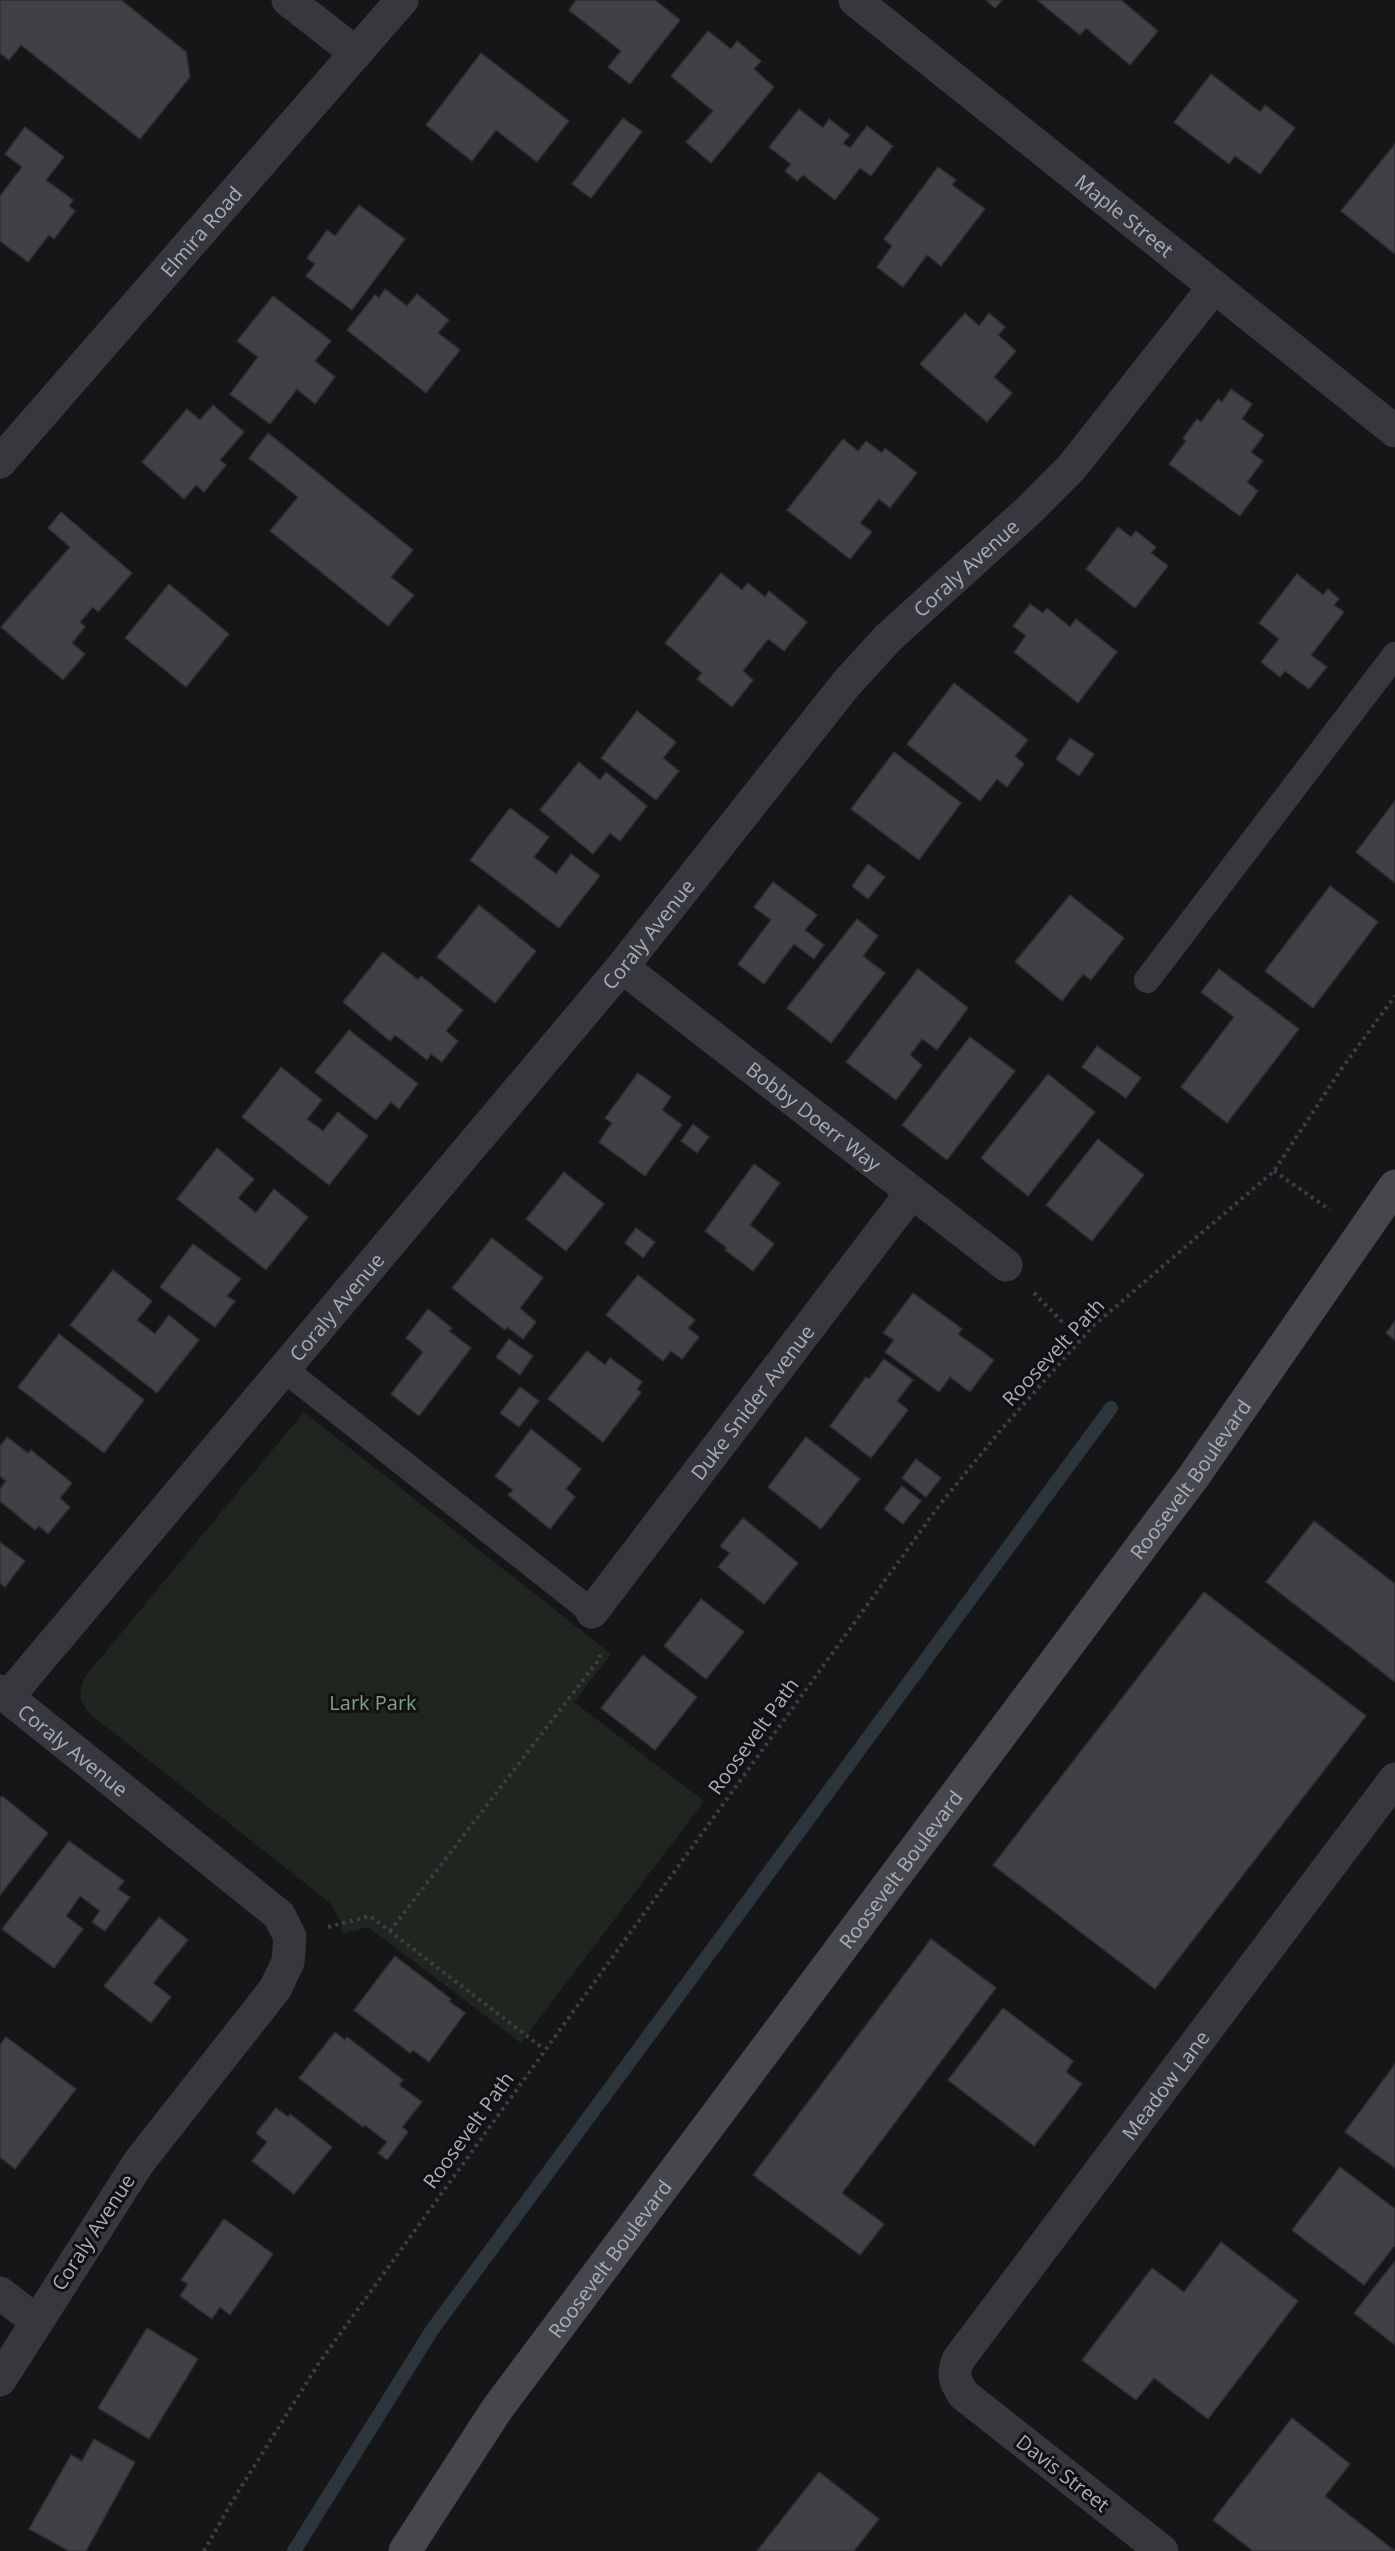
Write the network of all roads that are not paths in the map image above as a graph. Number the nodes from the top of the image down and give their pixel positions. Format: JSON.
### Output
{"nodes":[{"id":1,"x":288,"y":0,"type":"edge"},
{"id":2,"x":402,"y":0,"type":"edge"},
{"id":3,"x":855,"y":0,"type":"edge"},
{"id":4,"x":356,"y":53,"type":"junction"},
{"id":5,"x":1214,"y":287,"type":"junction"},
{"id":6,"x":1395,"y":431,"type":"edge"},
{"id":7,"x":0,"y":462,"type":"edge"},
{"id":8,"x":1395,"y":655,"type":"edge"},
{"id":9,"x":622,"y":967,"type":"junction"},
{"id":10,"x":1147,"y":980,"type":"dead end"},
{"id":11,"x":1395,"y":1186,"type":"edge"},
{"id":12,"x":912,"y":1192,"type":"junction"},
{"id":13,"x":1006,"y":1264,"type":"road end"},
{"id":14,"x":285,"y":1370,"type":"junction"},
{"id":15,"x":592,"y":1612,"type":"joint"},
{"id":16,"x":4,"y":1694,"type":"edge"},
{"id":17,"x":1395,"y":1779,"type":"edge"},
{"id":18,"x":0,"y":2293,"type":"edge"},
{"id":19,"x":36,"y":2321,"type":"junction"},
{"id":20,"x":0,"y":2380,"type":"edge"},
{"id":21,"x":964,"y":2395,"type":"joint"},
{"id":22,"x":405,"y":2551,"type":"edge"},
{"id":23,"x":1162,"y":2551,"type":"edge"}],
"edges":[{"from":1,"to":4,"type":"street"},
{"from":2,"to":4,"type":"street","name":"Elmira Road"},
{"from":3,"to":5,"type":"street","name":"Maple Street"},
{"from":4,"to":7,"type":"street","name":"Elmira Road"},
{"from":5,"to":6,"type":"street","name":"Maple Street"},
{"from":5,"to":9,"type":"street","name":"Coraly Avenue"},
{"from":8,"to":10,"type":"lane"},
{"from":9,"to":12,"type":"street","name":"Bobby Doerr Way"},
{"from":9,"to":14,"type":"street","name":"Coraly Avenue"},
{"from":11,"to":22,"type":"main road","name":"Roosevelt Boulevard"},
{"from":12,"to":13,"type":"street","name":"Bobby Doerr Way"},
{"from":12,"to":15,"type":"street","name":"Duke Snider Avenue"},
{"from":14,"to":15,"type":"lane"},
{"from":14,"to":16,"type":"street","name":"Coraly Avenue"},
{"from":16,"to":19,"type":"street","name":"Coraly Avenue"},
{"from":17,"to":21,"type":"street","name":"Meadow Lane"},
{"from":18,"to":19,"type":"street"},
{"from":19,"to":20,"type":"street","name":"Coraly Avenue"},
{"from":21,"to":23,"type":"street","name":"Davis Street"}]}
